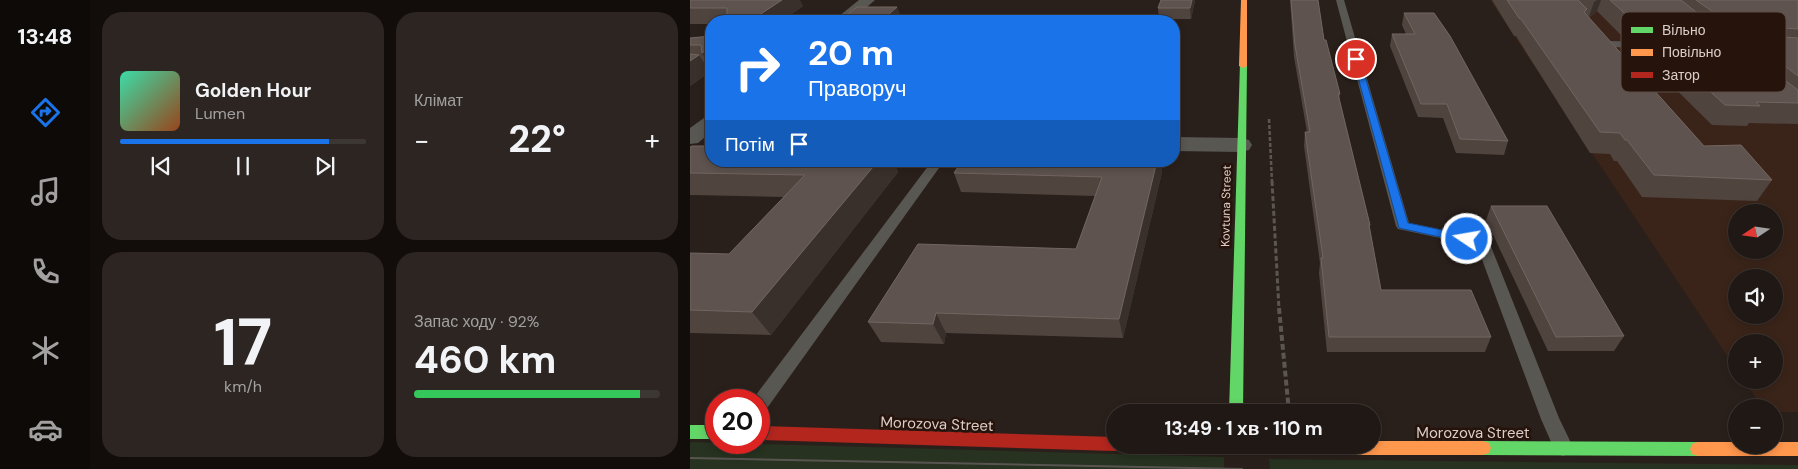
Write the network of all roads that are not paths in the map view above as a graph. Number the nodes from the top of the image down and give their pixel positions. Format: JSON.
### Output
{"nodes":[{"id":1,"x":868,"y":0,"type":"edge"},
{"id":2,"x":1244,"y":0,"type":"edge"},
{"id":3,"x":1340,"y":0,"type":"edge"},
{"id":4,"x":849,"y":15,"type":"edge"},
{"id":5,"x":1590,"y":29,"type":"edge"},
{"id":6,"x":1604,"y":44,"type":"junction"},
{"id":7,"x":1621,"y":45,"type":"edge"},
{"id":8,"x":1617,"y":58,"type":"edge"},
{"id":9,"x":690,"y":66,"type":"edge"},
{"id":10,"x":705,"y":67,"type":"edge"},
{"id":11,"x":1180,"y":144,"type":"edge"},
{"id":12,"x":1241,"y":145,"type":"junction"},
{"id":13,"x":934,"y":167,"type":"edge"},
{"id":14,"x":770,"y":391,"type":"edge"},
{"id":15,"x":1236,"y":404,"type":"edge"},
{"id":16,"x":690,"y":432,"type":"edge"},
{"id":17,"x":705,"y":432,"type":"edge"},
{"id":18,"x":770,"y":433,"type":"edge"},
{"id":19,"x":1106,"y":444,"type":"edge"},
{"id":20,"x":1381,"y":447,"type":"edge"},
{"id":21,"x":1563,"y":448,"type":"junction"},
{"id":22,"x":1798,"y":449,"type":"edge"},
{"id":23,"x":1235,"y":454,"type":"edge"},
{"id":24,"x":1235,"y":462,"type":"dead end"}],
"edges":[{"from":1,"to":4,"type":"street"},
{"from":2,"to":12,"type":"street","name":"Kovtuna Street"},
{"from":3,"to":21,"type":"lane"},
{"from":5,"to":6,"type":"lane"},
{"from":6,"to":7,"type":"lane"},
{"from":6,"to":8,"type":"lane"},
{"from":9,"to":10,"type":"lane"},
{"from":11,"to":12,"type":"street"},
{"from":12,"to":15,"type":"street","name":"Kovtuna Street"},
{"from":13,"to":14,"type":"lane"},
{"from":16,"to":17,"type":"street"},
{"from":18,"to":19,"type":"street","name":"Morozova Street"},
{"from":20,"to":21,"type":"street","name":"Morozova Street"},
{"from":21,"to":22,"type":"street","name":"Morozova Street"},
{"from":23,"to":24,"type":"street"}]}
